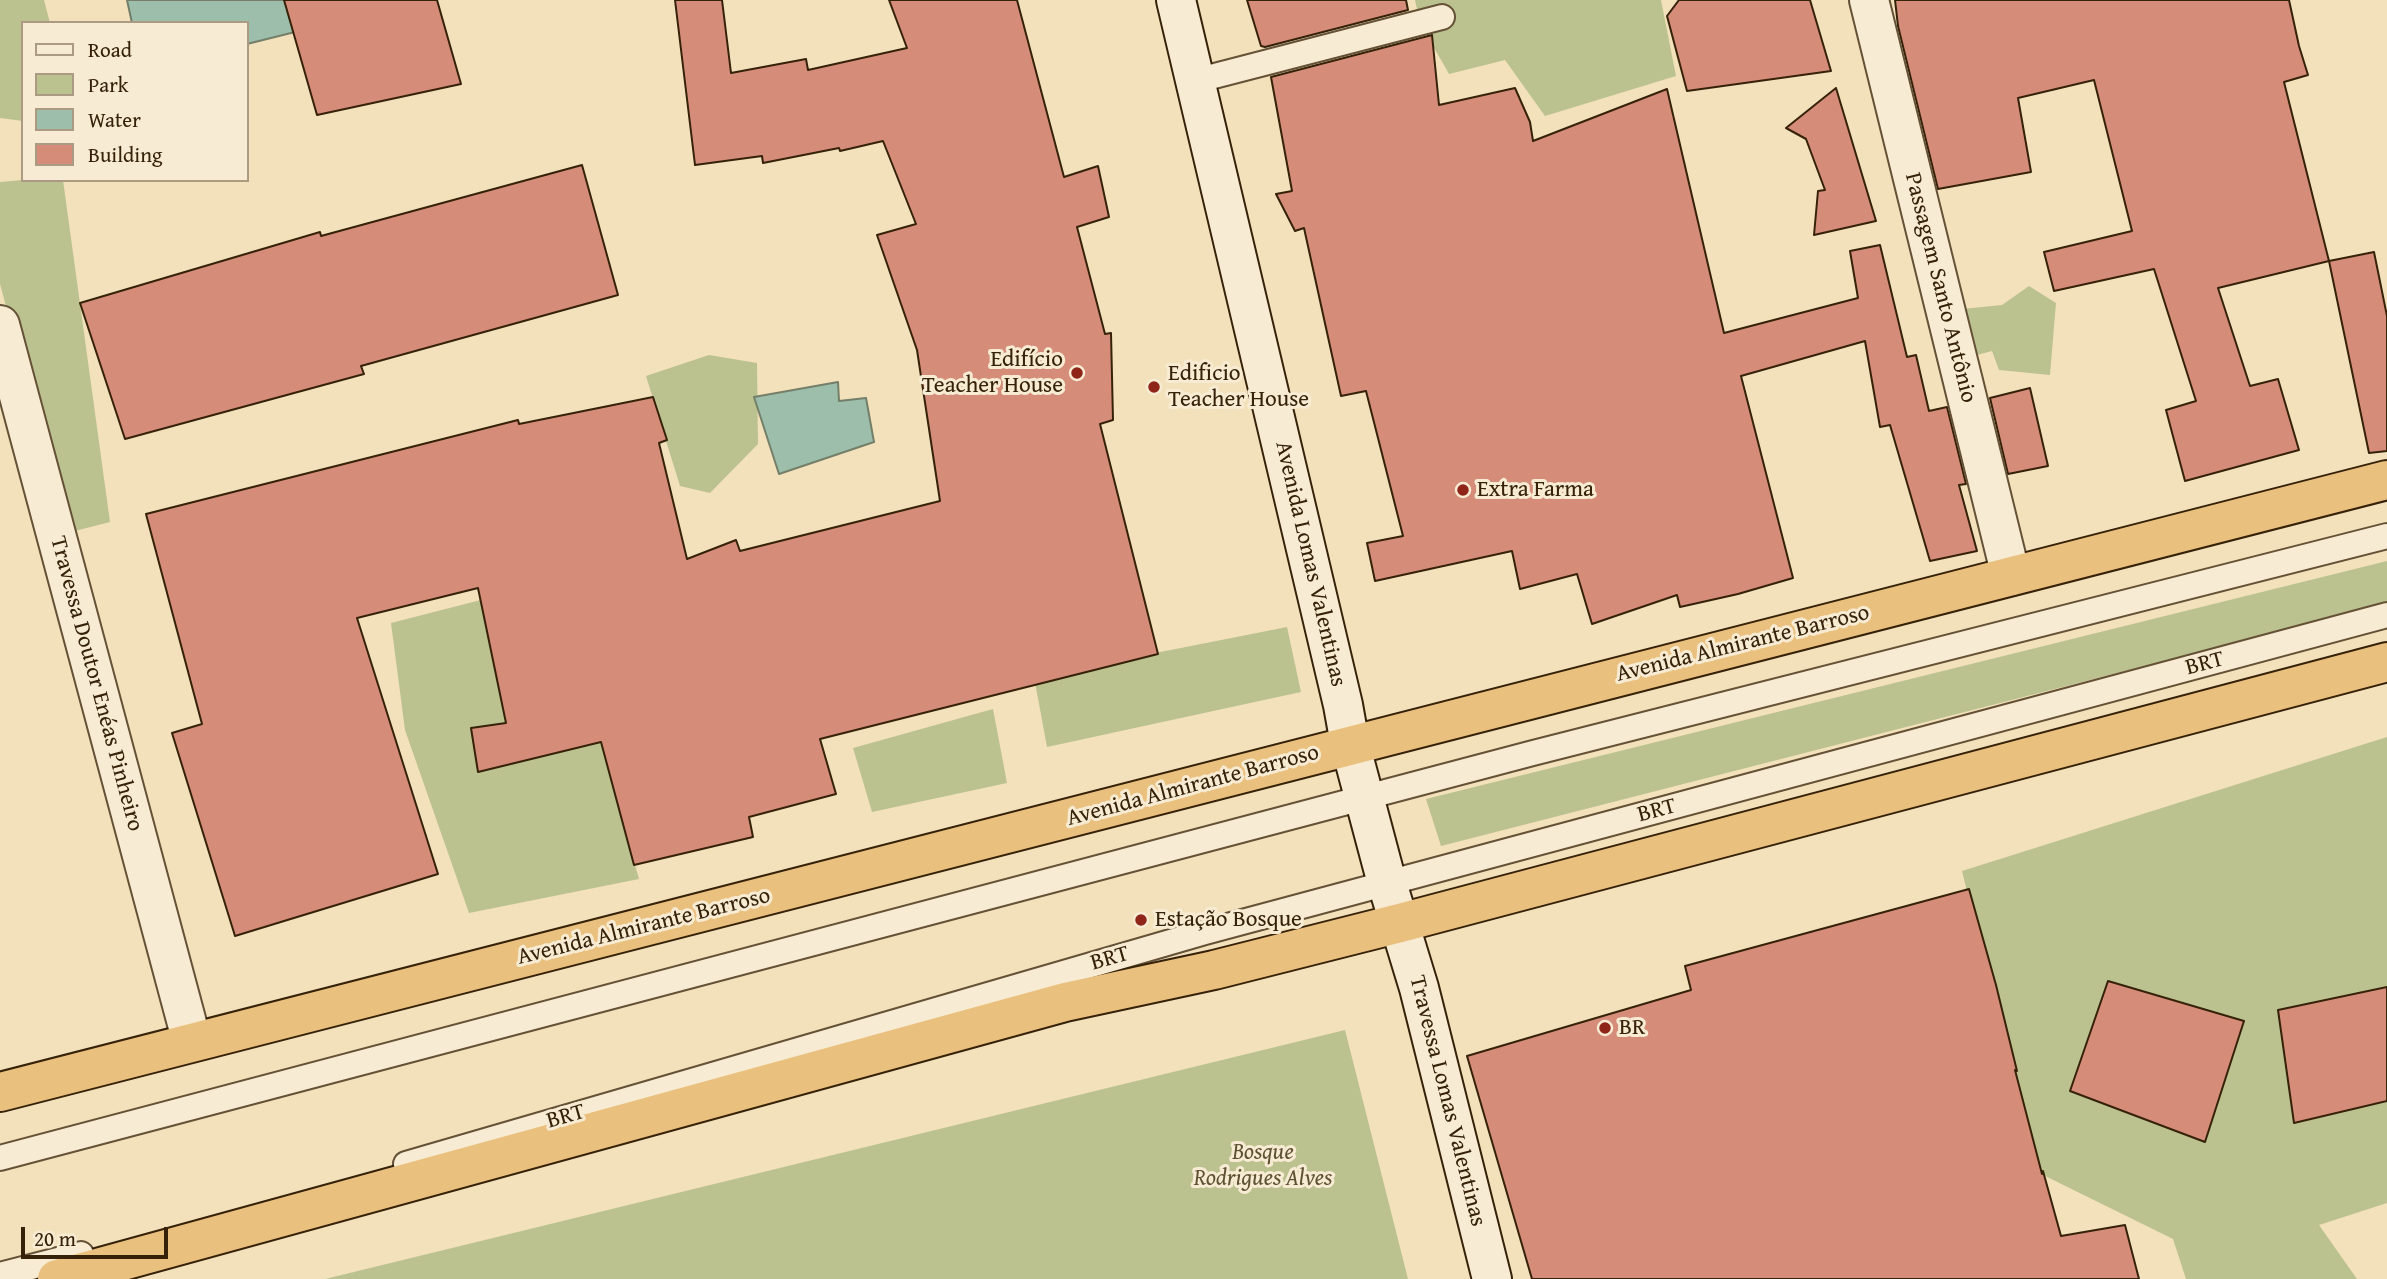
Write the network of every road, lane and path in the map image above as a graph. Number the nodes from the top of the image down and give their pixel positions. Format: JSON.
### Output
{"nodes":[{"id":1,"x":1176,"y":0,"type":"edge"},
{"id":2,"x":1869,"y":0,"type":"edge"},
{"id":3,"x":1442,"y":17,"type":"dead end"},
{"id":4,"x":1195,"y":81,"type":"junction"},
{"id":5,"x":0,"y":325,"type":"edge"},
{"id":6,"x":2387,"y":480,"type":"edge"},
{"id":7,"x":2387,"y":536,"type":"edge"},
{"id":8,"x":2011,"y":576,"type":"junction"},
{"id":9,"x":2387,"y":615,"type":"edge"},
{"id":10,"x":2387,"y":662,"type":"edge"},
{"id":11,"x":1350,"y":744,"type":"junction"},
{"id":12,"x":1364,"y":799,"type":"junction"},
{"id":13,"x":1387,"y":883,"type":"junction"},
{"id":14,"x":1400,"y":923,"type":"junction"},
{"id":15,"x":192,"y":1042,"type":"junction"},
{"id":16,"x":0,"y":1092,"type":"edge"},
{"id":17,"x":0,"y":1158,"type":"edge"},
{"id":18,"x":0,"y":1275,"type":"edge"},
{"id":19,"x":57,"y":1279,"type":"edge"},
{"id":20,"x":1492,"y":1279,"type":"edge"}],
"edges":[{"from":1,"to":4,"type":"street","name":"Avenida Lomas Valentinas"},
{"from":2,"to":8,"type":"street","name":"Passagem Santo Antônio"},
{"from":3,"to":4,"type":"lane"},
{"from":4,"to":11,"type":"street","name":"Avenida Lomas Valentinas"},
{"from":5,"to":15,"type":"street","name":"Travessa Doutor Enéas Pinheiro"},
{"from":6,"to":8,"type":"highway","name":"Avenida Almirante Barroso"},
{"from":7,"to":12,"type":"lane"},
{"from":8,"to":11,"type":"highway","name":"Avenida Almirante Barroso"},
{"from":9,"to":13,"type":"lane","name":"BRT"},
{"from":10,"to":14,"type":"highway"},
{"from":11,"to":12,"type":"street","name":"Avenida Lomas Valentinas"},
{"from":11,"to":15,"type":"highway","name":"Avenida Almirante Barroso"},
{"from":12,"to":13,"type":"street","name":"Avenida Lomas Valentinas"},
{"from":12,"to":17,"type":"lane"},
{"from":13,"to":14,"type":"street","name":"Avenida Lomas Valentinas"},
{"from":13,"to":18,"type":"lane","name":"BRT"},
{"from":14,"to":19,"type":"highway"},
{"from":14,"to":20,"type":"street","name":"Travessa Lomas Valentinas"},
{"from":15,"to":16,"type":"highway","name":"Avenida Almirante Barroso"}]}
